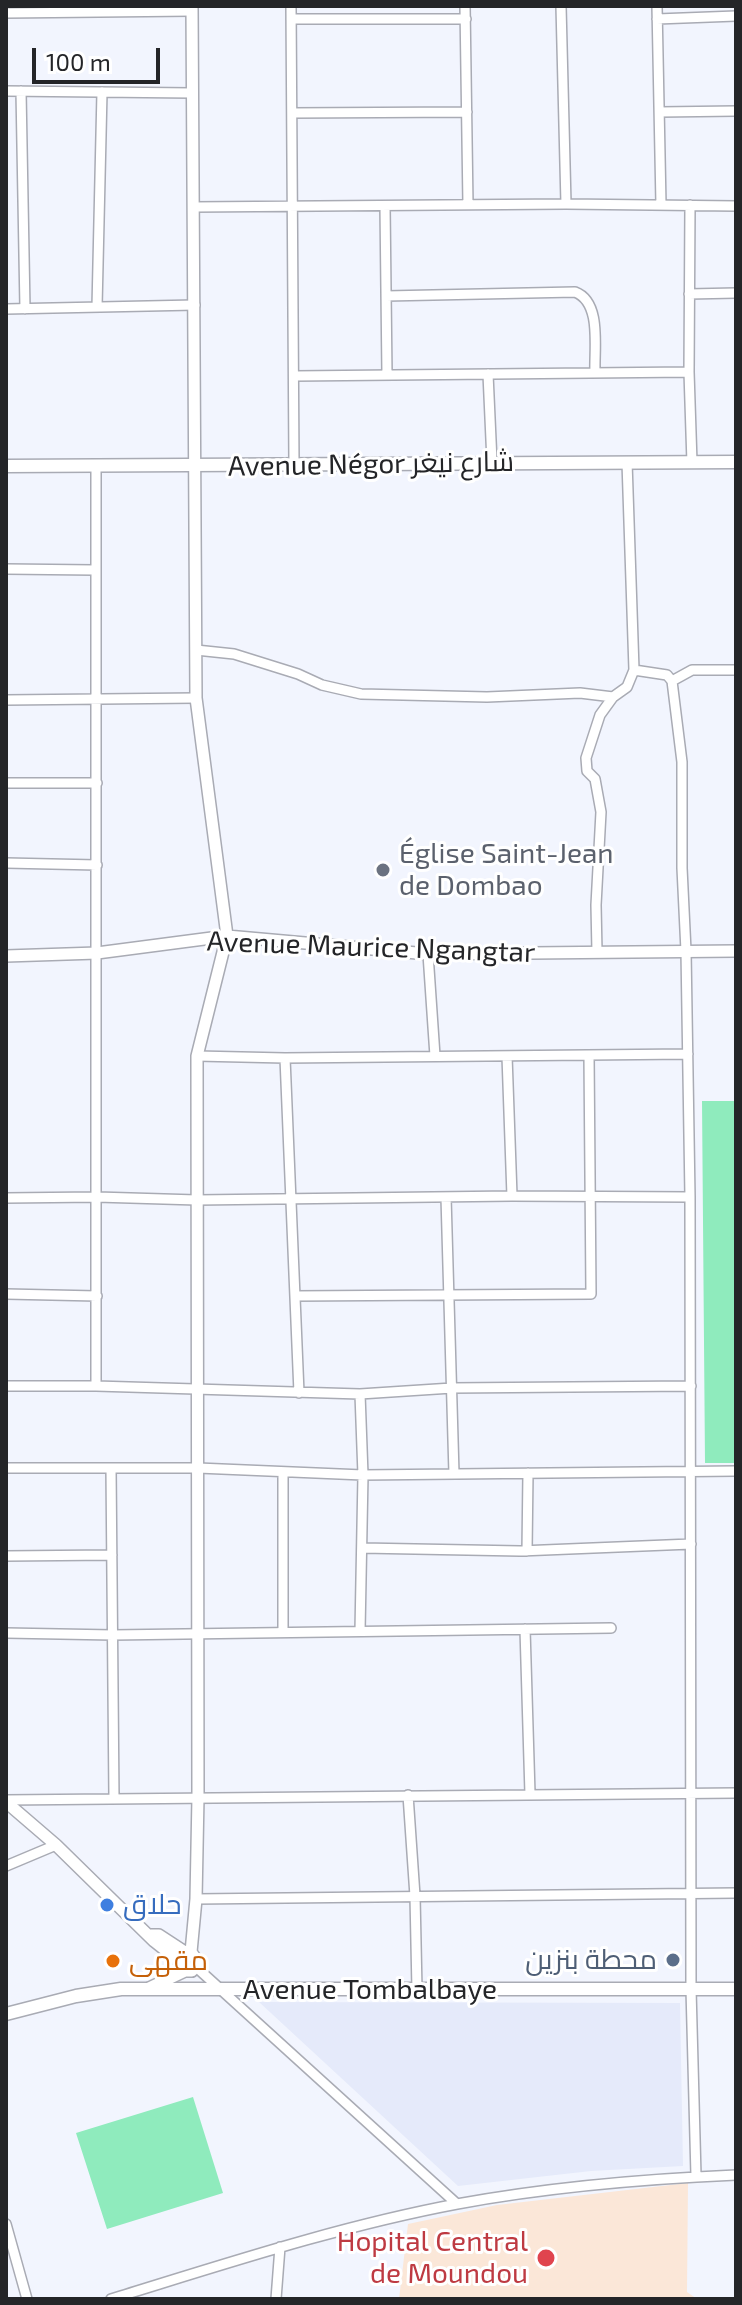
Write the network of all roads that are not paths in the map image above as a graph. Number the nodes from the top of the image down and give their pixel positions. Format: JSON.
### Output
{"nodes":[{"id":1,"x":291,"y":6,"type":"edge"},
{"id":2,"x":465,"y":6,"type":"edge"},
{"id":3,"x":561,"y":6,"type":"edge"},
{"id":4,"x":657,"y":6,"type":"edge"},
{"id":5,"x":192,"y":9,"type":"edge"},
{"id":6,"x":6,"y":13,"type":"edge"},
{"id":7,"x":736,"y":16,"type":"edge"},
{"id":8,"x":291,"y":19,"type":"junction"},
{"id":9,"x":466,"y":19,"type":"junction"},
{"id":10,"x":657,"y":19,"type":"junction"},
{"id":11,"x":6,"y":91,"type":"edge"},
{"id":12,"x":21,"y":91,"type":"junction"},
{"id":13,"x":102,"y":92,"type":"junction"},
{"id":14,"x":192,"y":93,"type":"junction"},
{"id":15,"x":736,"y":111,"type":"edge"},
{"id":16,"x":467,"y":112,"type":"junction"},
{"id":17,"x":660,"y":112,"type":"junction"},
{"id":18,"x":292,"y":113,"type":"junction"},
{"id":19,"x":566,"y":204,"type":"junction"},
{"id":20,"x":468,"y":205,"type":"junction"},
{"id":21,"x":661,"y":205,"type":"junction"},
{"id":22,"x":690,"y":205,"type":"junction"},
{"id":23,"x":385,"y":206,"type":"junction"},
{"id":24,"x":736,"y":206,"type":"edge"},
{"id":25,"x":194,"y":207,"type":"junction"},
{"id":26,"x":294,"y":208,"type":"junction"},
{"id":27,"x":736,"y":293,"type":"edge"},
{"id":28,"x":689,"y":294,"type":"junction"},
{"id":29,"x":386,"y":296,"type":"junction"},
{"id":30,"x":195,"y":305,"type":"junction"},
{"id":31,"x":97,"y":307,"type":"junction"},
{"id":32,"x":6,"y":309,"type":"edge"},
{"id":33,"x":25,"y":309,"type":"junction"},
{"id":34,"x":595,"y":372,"type":"junction"},
{"id":35,"x":689,"y":372,"type":"junction"},
{"id":36,"x":488,"y":374,"type":"junction"},
{"id":37,"x":387,"y":375,"type":"junction"},
{"id":38,"x":295,"y":376,"type":"junction"},
{"id":39,"x":492,"y":462,"type":"junction"},
{"id":40,"x":627,"y":462,"type":"junction"},
{"id":41,"x":736,"y":462,"type":"edge"},
{"id":42,"x":692,"y":463,"type":"junction"},
{"id":43,"x":294,"y":465,"type":"junction"},
{"id":44,"x":6,"y":466,"type":"edge"},
{"id":45,"x":96,"y":466,"type":"junction"},
{"id":46,"x":194,"y":466,"type":"junction"},
{"id":47,"x":6,"y":569,"type":"edge"},
{"id":48,"x":94,"y":570,"type":"junction"},
{"id":49,"x":196,"y":650,"type":"junction"},
{"id":50,"x":634,"y":670,"type":"junction"},
{"id":51,"x":736,"y":670,"type":"edge"},
{"id":52,"x":672,"y":681,"type":"junction"},
{"id":53,"x":613,"y":697,"type":"junction"},
{"id":54,"x":97,"y":698,"type":"junction"},
{"id":55,"x":196,"y":698,"type":"junction"},
{"id":56,"x":6,"y":700,"type":"edge"},
{"id":57,"x":6,"y":783,"type":"edge"},
{"id":58,"x":97,"y":783,"type":"junction"},
{"id":59,"x":6,"y":863,"type":"edge"},
{"id":60,"x":97,"y":865,"type":"junction"},
{"id":61,"x":227,"y":936,"type":"junction"},
{"id":62,"x":686,"y":951,"type":"junction"},
{"id":63,"x":736,"y":951,"type":"edge"},
{"id":64,"x":597,"y":952,"type":"junction"},
{"id":65,"x":97,"y":953,"type":"junction"},
{"id":66,"x":428,"y":954,"type":"junction"},
{"id":67,"x":6,"y":956,"type":"edge"},
{"id":68,"x":688,"y":1054,"type":"junction"},
{"id":69,"x":589,"y":1055,"type":"junction"},
{"id":70,"x":197,"y":1056,"type":"junction"},
{"id":71,"x":435,"y":1056,"type":"junction"},
{"id":72,"x":507,"y":1056,"type":"junction"},
{"id":73,"x":285,"y":1058,"type":"junction"},
{"id":74,"x":512,"y":1196,"type":"junction"},
{"id":75,"x":97,"y":1197,"type":"junction"},
{"id":76,"x":446,"y":1197,"type":"junction"},
{"id":77,"x":591,"y":1197,"type":"junction"},
{"id":78,"x":690,"y":1197,"type":"junction"},
{"id":79,"x":6,"y":1198,"type":"edge"},
{"id":80,"x":197,"y":1200,"type":"junction"},
{"id":81,"x":290,"y":1200,"type":"junction"},
{"id":82,"x":6,"y":1294,"type":"edge"},
{"id":83,"x":450,"y":1295,"type":"junction"},
{"id":84,"x":97,"y":1296,"type":"junction"},
{"id":85,"x":295,"y":1296,"type":"junction"},
{"id":86,"x":6,"y":1386,"type":"edge"},
{"id":87,"x":96,"y":1386,"type":"junction"},
{"id":88,"x":691,"y":1386,"type":"junction"},
{"id":89,"x":452,"y":1388,"type":"junction"},
{"id":90,"x":198,"y":1390,"type":"junction"},
{"id":91,"x":299,"y":1393,"type":"junction"},
{"id":92,"x":360,"y":1394,"type":"junction"},
{"id":93,"x":6,"y":1468,"type":"edge"},
{"id":94,"x":111,"y":1468,"type":"junction"},
{"id":95,"x":198,"y":1468,"type":"junction"},
{"id":96,"x":736,"y":1471,"type":"edge"},
{"id":97,"x":283,"y":1472,"type":"junction"},
{"id":98,"x":691,"y":1472,"type":"junction"},
{"id":99,"x":528,"y":1473,"type":"junction"},
{"id":100,"x":454,"y":1474,"type":"junction"},
{"id":101,"x":363,"y":1475,"type":"junction"},
{"id":102,"x":691,"y":1544,"type":"junction"},
{"id":103,"x":362,"y":1548,"type":"junction"},
{"id":104,"x":527,"y":1551,"type":"junction"},
{"id":105,"x":112,"y":1555,"type":"junction"},
{"id":106,"x":6,"y":1556,"type":"edge"},
{"id":107,"x":611,"y":1628,"type":"dead end"},
{"id":108,"x":525,"y":1629,"type":"junction"},
{"id":109,"x":360,"y":1631,"type":"junction"},
{"id":110,"x":283,"y":1632,"type":"junction"},
{"id":111,"x":6,"y":1633,"type":"edge"},
{"id":112,"x":198,"y":1634,"type":"junction"},
{"id":113,"x":113,"y":1635,"type":"junction"},
{"id":114,"x":692,"y":1793,"type":"junction"},
{"id":115,"x":736,"y":1793,"type":"edge"},
{"id":116,"x":530,"y":1794,"type":"junction"},
{"id":117,"x":408,"y":1795,"type":"junction"},
{"id":118,"x":198,"y":1797,"type":"junction"},
{"id":119,"x":114,"y":1799,"type":"junction"},
{"id":120,"x":6,"y":1801,"type":"edge"},
{"id":121,"x":56,"y":1845,"type":"junction"},
{"id":122,"x":6,"y":1866,"type":"edge"},
{"id":123,"x":692,"y":1893,"type":"junction"},
{"id":124,"x":736,"y":1893,"type":"edge"},
{"id":125,"x":415,"y":1896,"type":"junction"},
{"id":126,"x":196,"y":1899,"type":"junction"},
{"id":127,"x":185,"y":1961,"type":"junction"},
{"id":128,"x":151,"y":1986,"type":"junction"},
{"id":129,"x":691,"y":1989,"type":"junction"},
{"id":130,"x":736,"y":1989,"type":"edge"},
{"id":131,"x":417,"y":1990,"type":"junction"},
{"id":132,"x":224,"y":1991,"type":"junction"},
{"id":133,"x":6,"y":2014,"type":"edge"},
{"id":134,"x":736,"y":2175,"type":"edge"},
{"id":135,"x":696,"y":2176,"type":"junction"},
{"id":136,"x":457,"y":2204,"type":"junction"},
{"id":137,"x":6,"y":2224,"type":"edge"},
{"id":138,"x":280,"y":2247,"type":"junction"},
{"id":139,"x":27,"y":2299,"type":"edge"},
{"id":140,"x":111,"y":2299,"type":"edge"},
{"id":141,"x":276,"y":2299,"type":"edge"}],
"edges":[{"from":1,"to":8,"type":"street"},
{"from":2,"to":9,"type":"street"},
{"from":3,"to":19,"type":"street"},
{"from":4,"to":10,"type":"street"},
{"from":5,"to":6,"type":"street"},
{"from":5,"to":14,"type":"street"},
{"from":7,"to":10,"type":"street"},
{"from":8,"to":9,"type":"street"},
{"from":8,"to":18,"type":"street"},
{"from":9,"to":16,"type":"street"},
{"from":10,"to":17,"type":"street"},
{"from":11,"to":12,"type":"street"},
{"from":12,"to":13,"type":"street"},
{"from":12,"to":33,"type":"street"},
{"from":13,"to":14,"type":"street"},
{"from":13,"to":31,"type":"street"},
{"from":14,"to":25,"type":"street"},
{"from":15,"to":17,"type":"street"},
{"from":16,"to":18,"type":"street"},
{"from":16,"to":20,"type":"street"},
{"from":17,"to":21,"type":"street"},
{"from":18,"to":26,"type":"street"},
{"from":19,"to":20,"type":"street"},
{"from":19,"to":21,"type":"street"},
{"from":20,"to":23,"type":"street"},
{"from":21,"to":22,"type":"street"},
{"from":22,"to":24,"type":"street"},
{"from":22,"to":28,"type":"street"},
{"from":23,"to":26,"type":"street"},
{"from":23,"to":29,"type":"street"},
{"from":25,"to":26,"type":"street"},
{"from":25,"to":30,"type":"street"},
{"from":26,"to":38,"type":"street"},
{"from":27,"to":28,"type":"street"},
{"from":28,"to":35,"type":"street"},
{"from":29,"to":34,"type":"street"},
{"from":29,"to":37,"type":"street"},
{"from":30,"to":31,"type":"street"},
{"from":30,"to":46,"type":"street"},
{"from":31,"to":33,"type":"street"},
{"from":32,"to":33,"type":"street"},
{"from":34,"to":35,"type":"street"},
{"from":34,"to":36,"type":"street"},
{"from":35,"to":42,"type":"street"},
{"from":36,"to":37,"type":"street"},
{"from":36,"to":39,"type":"street"},
{"from":37,"to":38,"type":"street"},
{"from":38,"to":43,"type":"street"},
{"from":39,"to":40,"type":"main road","name":"Avenue Négor شارع نيغر"},
{"from":39,"to":43,"type":"main road","name":"Avenue Négor شارع نيغر"},
{"from":40,"to":42,"type":"main road","name":"Avenue Négor شارع نيغر"},
{"from":40,"to":50,"type":"street"},
{"from":41,"to":42,"type":"main road","name":"Avenue Négor شارع نيغر"},
{"from":43,"to":46,"type":"main road","name":"Avenue Négor شارع نيغر"},
{"from":44,"to":45,"type":"main road","name":"Avenue Négor شارع نيغر"},
{"from":45,"to":46,"type":"main road","name":"Avenue Négor شارع نيغر"},
{"from":45,"to":48,"type":"street"},
{"from":46,"to":49,"type":"street"},
{"from":47,"to":48,"type":"street"},
{"from":48,"to":54,"type":"street"},
{"from":49,"to":53,"type":"street"},
{"from":49,"to":55,"type":"street"},
{"from":50,"to":52,"type":"street"},
{"from":50,"to":53,"type":"street"},
{"from":51,"to":52,"type":"street"},
{"from":52,"to":62,"type":"street"},
{"from":53,"to":64,"type":"street"},
{"from":54,"to":55,"type":"street"},
{"from":54,"to":56,"type":"street"},
{"from":54,"to":58,"type":"street"},
{"from":55,"to":61,"type":"street"},
{"from":57,"to":58,"type":"street"},
{"from":58,"to":60,"type":"street"},
{"from":59,"to":60,"type":"street"},
{"from":60,"to":65,"type":"street"},
{"from":61,"to":65,"type":"street","name":"Avenue Maurice Ngangtar"},
{"from":61,"to":66,"type":"street","name":"Avenue Maurice Ngangtar"},
{"from":61,"to":70,"type":"street"},
{"from":62,"to":63,"type":"street","name":"Avenue Maurice Ngangtar"},
{"from":62,"to":64,"type":"street","name":"Avenue Maurice Ngangtar"},
{"from":62,"to":68,"type":"street"},
{"from":64,"to":66,"type":"street","name":"Avenue Maurice Ngangtar"},
{"from":65,"to":67,"type":"street","name":"Avenue Maurice Ngangtar"},
{"from":65,"to":75,"type":"street"},
{"from":66,"to":71,"type":"street"},
{"from":68,"to":69,"type":"street"},
{"from":68,"to":78,"type":"street"},
{"from":69,"to":72,"type":"street"},
{"from":69,"to":77,"type":"street"},
{"from":70,"to":73,"type":"street"},
{"from":70,"to":80,"type":"street"},
{"from":71,"to":72,"type":"street"},
{"from":71,"to":73,"type":"street"},
{"from":72,"to":74,"type":"street"},
{"from":73,"to":81,"type":"street"},
{"from":74,"to":76,"type":"street"},
{"from":74,"to":77,"type":"street"},
{"from":75,"to":79,"type":"street"},
{"from":75,"to":80,"type":"street"},
{"from":75,"to":84,"type":"street"},
{"from":76,"to":81,"type":"street"},
{"from":76,"to":83,"type":"street"},
{"from":77,"to":78,"type":"street"},
{"from":77,"to":83,"type":"street"},
{"from":78,"to":88,"type":"street"},
{"from":80,"to":81,"type":"street"},
{"from":80,"to":90,"type":"street"},
{"from":81,"to":85,"type":"street"},
{"from":82,"to":84,"type":"street"},
{"from":83,"to":85,"type":"street"},
{"from":83,"to":89,"type":"street"},
{"from":84,"to":87,"type":"street"},
{"from":85,"to":91,"type":"street"},
{"from":86,"to":87,"type":"street"},
{"from":87,"to":90,"type":"street"},
{"from":88,"to":89,"type":"street"},
{"from":88,"to":98,"type":"street"},
{"from":89,"to":92,"type":"street"},
{"from":89,"to":100,"type":"street"},
{"from":90,"to":91,"type":"street"},
{"from":90,"to":95,"type":"street"},
{"from":91,"to":92,"type":"street"},
{"from":92,"to":101,"type":"street"},
{"from":93,"to":94,"type":"street"},
{"from":94,"to":95,"type":"street"},
{"from":94,"to":105,"type":"street"},
{"from":95,"to":97,"type":"street"},
{"from":95,"to":112,"type":"street"},
{"from":96,"to":98,"type":"street"},
{"from":97,"to":101,"type":"street"},
{"from":97,"to":110,"type":"street"},
{"from":98,"to":99,"type":"street"},
{"from":98,"to":102,"type":"street"},
{"from":99,"to":100,"type":"street"},
{"from":99,"to":104,"type":"street"},
{"from":100,"to":101,"type":"street"},
{"from":101,"to":103,"type":"street"},
{"from":102,"to":104,"type":"street"},
{"from":102,"to":114,"type":"street"},
{"from":103,"to":104,"type":"street"},
{"from":103,"to":109,"type":"street"},
{"from":105,"to":106,"type":"street"},
{"from":105,"to":113,"type":"street"},
{"from":107,"to":108,"type":"street"},
{"from":108,"to":109,"type":"street"},
{"from":108,"to":116,"type":"street"},
{"from":109,"to":110,"type":"street"},
{"from":110,"to":112,"type":"street"},
{"from":111,"to":113,"type":"street"},
{"from":112,"to":113,"type":"street"},
{"from":112,"to":118,"type":"street"},
{"from":113,"to":119,"type":"street"},
{"from":114,"to":115,"type":"street"},
{"from":114,"to":116,"type":"street"},
{"from":114,"to":123,"type":"street"},
{"from":116,"to":117,"type":"street"},
{"from":117,"to":118,"type":"street"},
{"from":117,"to":125,"type":"street"},
{"from":118,"to":119,"type":"street"},
{"from":118,"to":126,"type":"street"},
{"from":119,"to":120,"type":"street"},
{"from":120,"to":121,"type":"street"},
{"from":121,"to":122,"type":"street"},
{"from":121,"to":127,"type":"street"},
{"from":123,"to":124,"type":"street"},
{"from":123,"to":125,"type":"street"},
{"from":123,"to":129,"type":"street"},
{"from":125,"to":126,"type":"street"},
{"from":125,"to":131,"type":"street"},
{"from":126,"to":127,"type":"street"},
{"from":127,"to":128,"type":"street"},
{"from":127,"to":132,"type":"street"},
{"from":128,"to":132,"type":"main road","name":"Avenue Tombalbaye"},
{"from":128,"to":133,"type":"main road","name":"Avenue Tombalbaye"},
{"from":129,"to":130,"type":"main road","name":"Avenue Tombalbaye"},
{"from":129,"to":131,"type":"main road","name":"Avenue Tombalbaye"},
{"from":129,"to":135,"type":"street"},
{"from":131,"to":132,"type":"main road","name":"Avenue Tombalbaye"},
{"from":132,"to":136,"type":"street"},
{"from":134,"to":135,"type":"street"},
{"from":135,"to":136,"type":"street"},
{"from":136,"to":138,"type":"street"},
{"from":137,"to":139,"type":"street"},
{"from":138,"to":140,"type":"street"},
{"from":138,"to":141,"type":"street"}]}
